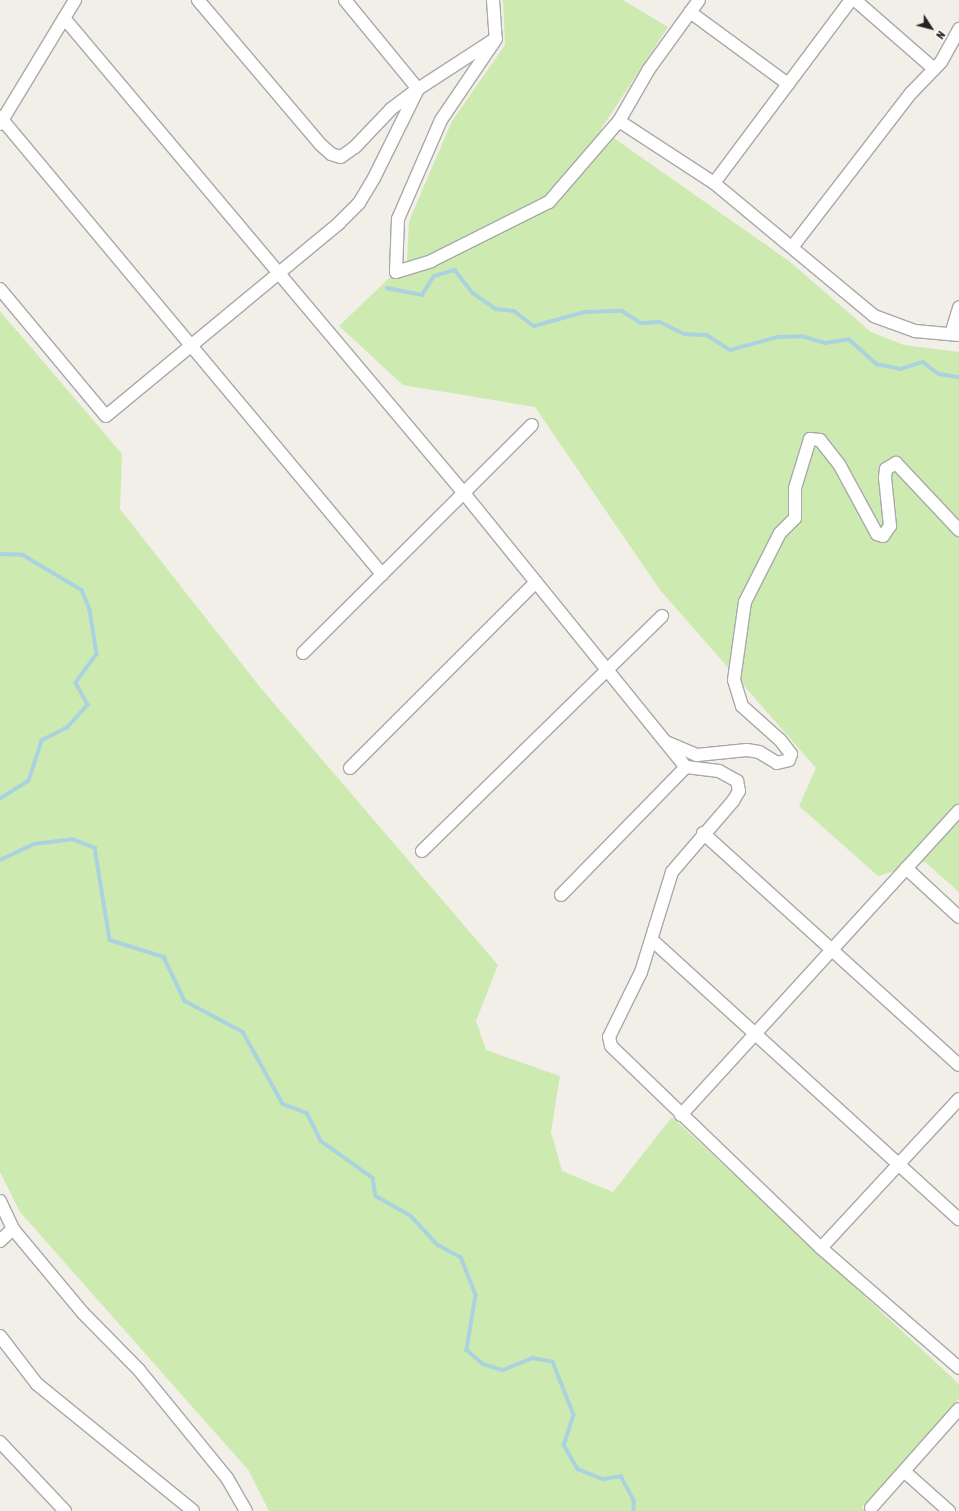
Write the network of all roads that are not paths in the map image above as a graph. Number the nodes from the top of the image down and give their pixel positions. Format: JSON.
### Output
{"nodes":[{"id":1,"x":75,"y":0,"type":"edge"},
{"id":2,"x":198,"y":0,"type":"edge"},
{"id":3,"x":493,"y":0,"type":"edge"},
{"id":4,"x":699,"y":0,"type":"edge"},
{"id":5,"x":851,"y":0,"type":"edge"},
{"id":6,"x":855,"y":0,"type":"edge"},
{"id":7,"x":352,"y":2,"type":"edge"},
{"id":8,"x":690,"y":12,"type":"junction"},
{"id":9,"x":64,"y":18,"type":"junction"},
{"id":10,"x":959,"y":29,"type":"edge"},
{"id":11,"x":496,"y":39,"type":"junction"},
{"id":12,"x":934,"y":69,"type":"junction"},
{"id":13,"x":788,"y":84,"type":"junction"},
{"id":14,"x":418,"y":89,"type":"junction"},
{"id":15,"x":1,"y":120,"type":"edge"},
{"id":16,"x":619,"y":121,"type":"junction"},
{"id":17,"x":714,"y":183,"type":"junction"},
{"id":18,"x":793,"y":246,"type":"junction"},
{"id":19,"x":276,"y":274,"type":"junction"},
{"id":20,"x":0,"y":289,"type":"edge"},
{"id":21,"x":959,"y":307,"type":"edge"},
{"id":22,"x":955,"y":335,"type":"edge"},
{"id":23,"x":191,"y":345,"type":"junction"},
{"id":24,"x":532,"y":425,"type":"dead end"},
{"id":25,"x":463,"y":492,"type":"junction"},
{"id":26,"x":959,"y":530,"type":"edge"},
{"id":27,"x":382,"y":574,"type":"junction"},
{"id":28,"x":536,"y":582,"type":"junction"},
{"id":29,"x":662,"y":616,"type":"dead end"},
{"id":30,"x":303,"y":653,"type":"dead end"},
{"id":31,"x":606,"y":669,"type":"junction"},
{"id":32,"x":664,"y":742,"type":"junction"},
{"id":33,"x":686,"y":767,"type":"junction"},
{"id":34,"x":350,"y":768,"type":"dead end"},
{"id":35,"x":959,"y":811,"type":"edge"},
{"id":36,"x":703,"y":833,"type":"junction"},
{"id":37,"x":422,"y":851,"type":"dead end"},
{"id":38,"x":906,"y":868,"type":"junction"},
{"id":39,"x":561,"y":895,"type":"dead end"},
{"id":40,"x":959,"y":917,"type":"edge"},
{"id":41,"x":652,"y":940,"type":"junction"},
{"id":42,"x":830,"y":952,"type":"junction"},
{"id":43,"x":755,"y":1034,"type":"junction"},
{"id":44,"x":959,"y":1066,"type":"edge"},
{"id":45,"x":959,"y":1099,"type":"edge"},
{"id":46,"x":681,"y":1116,"type":"junction"},
{"id":47,"x":898,"y":1164,"type":"junction"},
{"id":48,"x":0,"y":1201,"type":"edge"},
{"id":49,"x":959,"y":1220,"type":"edge"},
{"id":50,"x":13,"y":1229,"type":"junction"},
{"id":51,"x":0,"y":1241,"type":"edge"},
{"id":52,"x":821,"y":1248,"type":"junction"},
{"id":53,"x":0,"y":1336,"type":"edge"},
{"id":54,"x":959,"y":1368,"type":"edge"},
{"id":55,"x":959,"y":1409,"type":"edge"},
{"id":56,"x":0,"y":1442,"type":"edge"},
{"id":57,"x":905,"y":1472,"type":"junction"},
{"id":58,"x":871,"y":1508,"type":"dead end"},
{"id":59,"x":58,"y":1509,"type":"edge"},
{"id":60,"x":193,"y":1511,"type":"edge"},
{"id":61,"x":246,"y":1511,"type":"edge"},
{"id":62,"x":948,"y":1511,"type":"edge"}],
"edges":[{"from":1,"to":9,"type":"street"},
{"from":2,"to":14,"type":"street"},
{"from":3,"to":11,"type":"street"},
{"from":4,"to":8,"type":"street"},
{"from":5,"to":13,"type":"street"},
{"from":6,"to":12,"type":"street"},
{"from":7,"to":14,"type":"street"},
{"from":8,"to":13,"type":"street"},
{"from":8,"to":16,"type":"street"},
{"from":9,"to":15,"type":"street"},
{"from":9,"to":19,"type":"street"},
{"from":10,"to":12,"type":"street"},
{"from":11,"to":14,"type":"street"},
{"from":11,"to":16,"type":"street"},
{"from":12,"to":18,"type":"street"},
{"from":13,"to":17,"type":"street"},
{"from":14,"to":19,"type":"street"},
{"from":15,"to":23,"type":"street"},
{"from":16,"to":17,"type":"street"},
{"from":17,"to":18,"type":"street"},
{"from":18,"to":22,"type":"street"},
{"from":19,"to":23,"type":"street"},
{"from":19,"to":25,"type":"street"},
{"from":20,"to":23,"type":"street"},
{"from":21,"to":22,"type":"street"},
{"from":23,"to":27,"type":"street"},
{"from":24,"to":25,"type":"street"},
{"from":25,"to":27,"type":"street"},
{"from":25,"to":28,"type":"street"},
{"from":26,"to":32,"type":"street"},
{"from":27,"to":30,"type":"street"},
{"from":28,"to":31,"type":"street"},
{"from":28,"to":34,"type":"street"},
{"from":29,"to":31,"type":"street"},
{"from":31,"to":32,"type":"street"},
{"from":31,"to":37,"type":"street"},
{"from":32,"to":33,"type":"street"},
{"from":33,"to":36,"type":"street"},
{"from":33,"to":39,"type":"street"},
{"from":35,"to":38,"type":"street"},
{"from":36,"to":41,"type":"street"},
{"from":36,"to":42,"type":"street"},
{"from":38,"to":40,"type":"street"},
{"from":38,"to":42,"type":"street"},
{"from":41,"to":43,"type":"street"},
{"from":41,"to":46,"type":"street"},
{"from":42,"to":43,"type":"street"},
{"from":42,"to":44,"type":"street"},
{"from":43,"to":46,"type":"street"},
{"from":43,"to":47,"type":"street"},
{"from":45,"to":47,"type":"street"},
{"from":46,"to":52,"type":"street"},
{"from":47,"to":49,"type":"street"},
{"from":47,"to":52,"type":"street"},
{"from":48,"to":50,"type":"street"},
{"from":50,"to":51,"type":"street"},
{"from":50,"to":61,"type":"street"},
{"from":52,"to":54,"type":"street"},
{"from":53,"to":60,"type":"street"},
{"from":55,"to":57,"type":"street"},
{"from":56,"to":59,"type":"street"},
{"from":57,"to":58,"type":"street"},
{"from":57,"to":62,"type":"street"}]}
